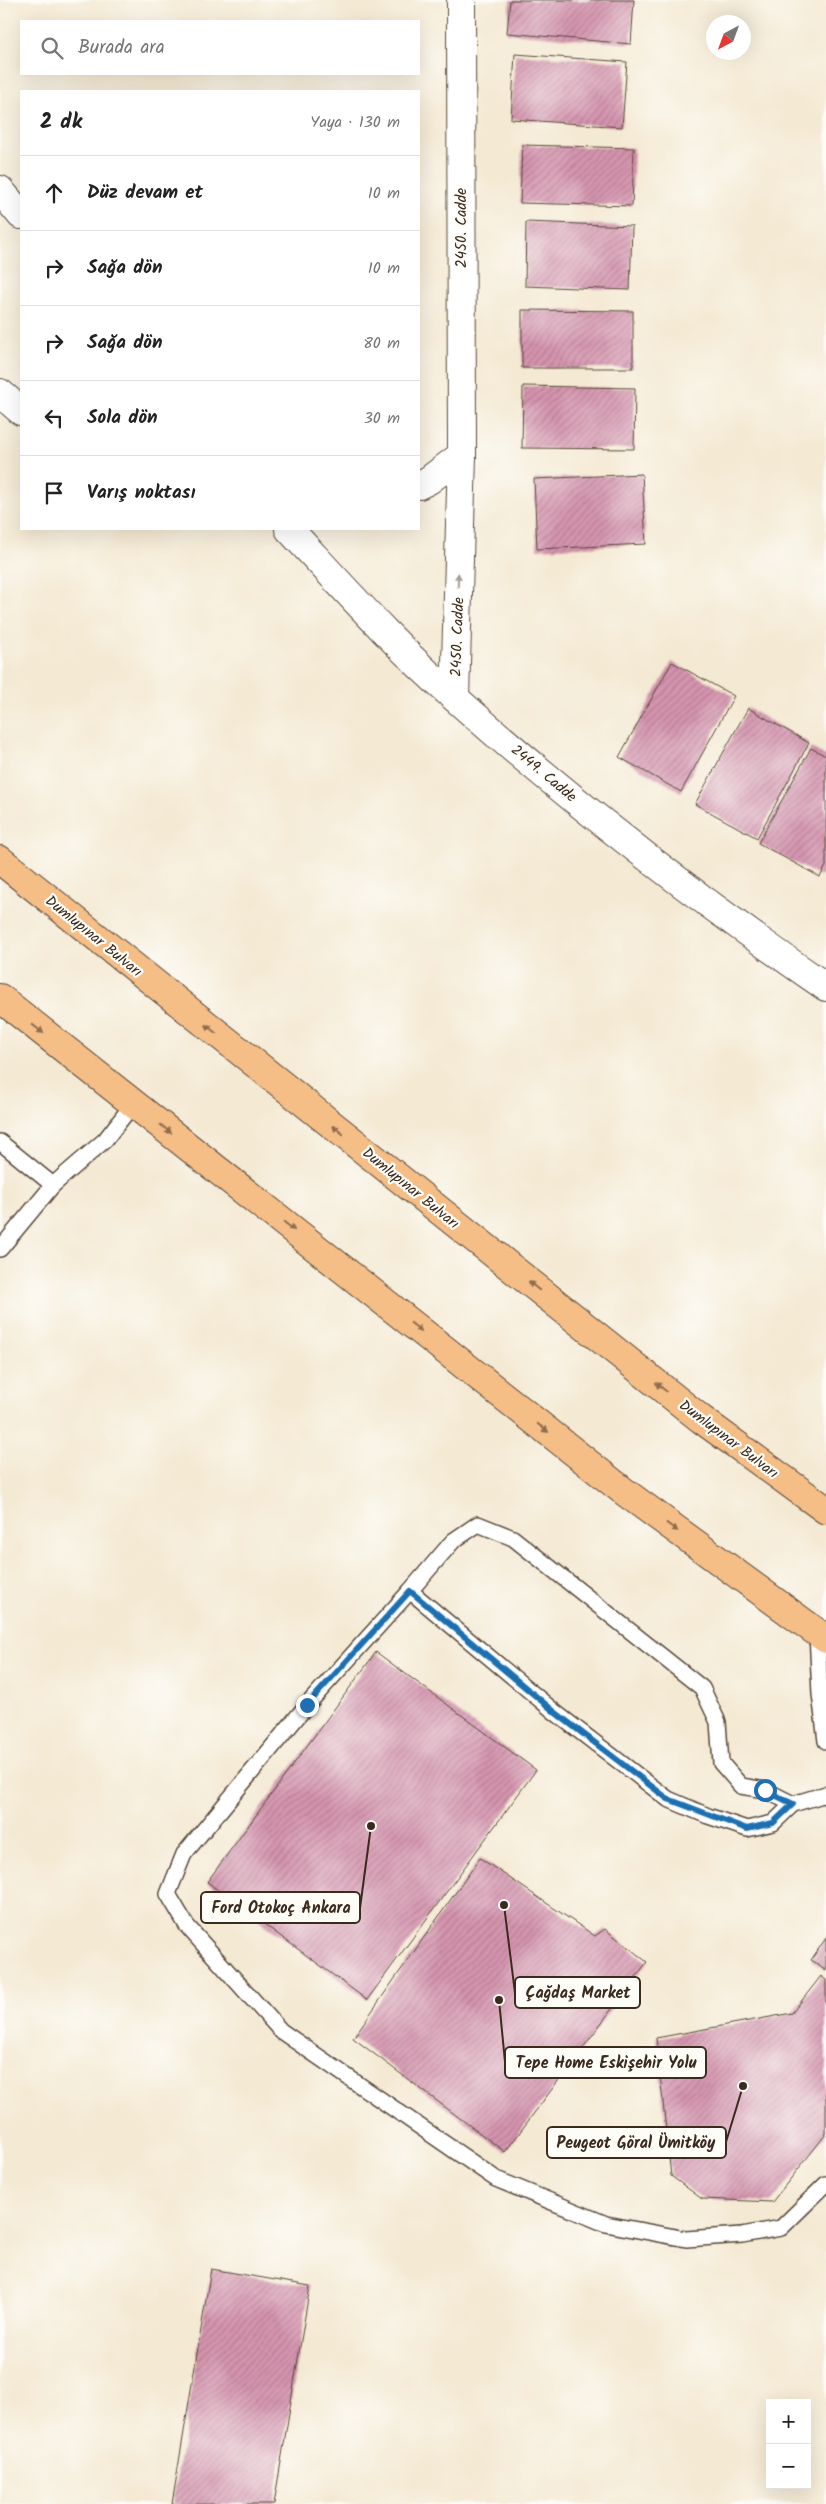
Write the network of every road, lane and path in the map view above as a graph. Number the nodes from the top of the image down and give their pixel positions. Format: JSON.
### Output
{"nodes":[{"id":1,"x":461,"y":0,"type":"edge"},
{"id":2,"x":0,"y":190,"type":"edge"},
{"id":3,"x":13,"y":215,"type":"edge"},
{"id":4,"x":0,"y":393,"type":"edge"},
{"id":5,"x":20,"y":410,"type":"edge"},
{"id":6,"x":462,"y":455,"type":"junction"},
{"id":7,"x":420,"y":484,"type":"edge"},
{"id":8,"x":290,"y":530,"type":"edge"},
{"id":9,"x":455,"y":698,"type":"junction"},
{"id":10,"x":0,"y":860,"type":"edge"},
{"id":11,"x":826,"y":987,"type":"edge"},
{"id":12,"x":0,"y":998,"type":"edge"},
{"id":13,"x":133,"y":1104,"type":"junction"},
{"id":14,"x":0,"y":1142,"type":"edge"},
{"id":15,"x":53,"y":1185,"type":"junction"},
{"id":16,"x":0,"y":1249,"type":"edge"},
{"id":17,"x":826,"y":1510,"type":"edge"},
{"id":18,"x":410,"y":1591,"type":"junction"},
{"id":19,"x":821,"y":1636,"type":"edge"},
{"id":20,"x":826,"y":1740,"type":"edge"},
{"id":21,"x":826,"y":1794,"type":"edge"},
{"id":22,"x":793,"y":1804,"type":"junction"},
{"id":23,"x":826,"y":2184,"type":"edge"}],
"edges":[{"from":1,"to":6,"type":"street","name":"2450. Cadde"},
{"from":2,"to":3,"type":"street"},
{"from":4,"to":5,"type":"street"},
{"from":6,"to":7,"type":"street"},
{"from":9,"to":6,"type":"street","name":"2450. Cadde","one_way":true},
{"from":8,"to":9,"type":"street","name":"2449. Cadde"},
{"from":9,"to":11,"type":"street","name":"2449. Cadde"},
{"from":17,"to":10,"type":"highway","name":"Dumlupınar Bulvarı","one_way":true},
{"from":12,"to":13,"type":"highway","one_way":true},
{"from":13,"to":15,"type":"lane"},
{"from":13,"to":19,"type":"highway","one_way":true},
{"from":14,"to":15,"type":"lane"},
{"from":15,"to":16,"type":"lane"},
{"from":18,"to":22,"type":"lane"},
{"from":18,"to":22,"type":"lane"},
{"from":18,"to":23,"type":"lane"},
{"from":19,"to":20,"type":"lane"},
{"from":21,"to":22,"type":"lane"}]}
